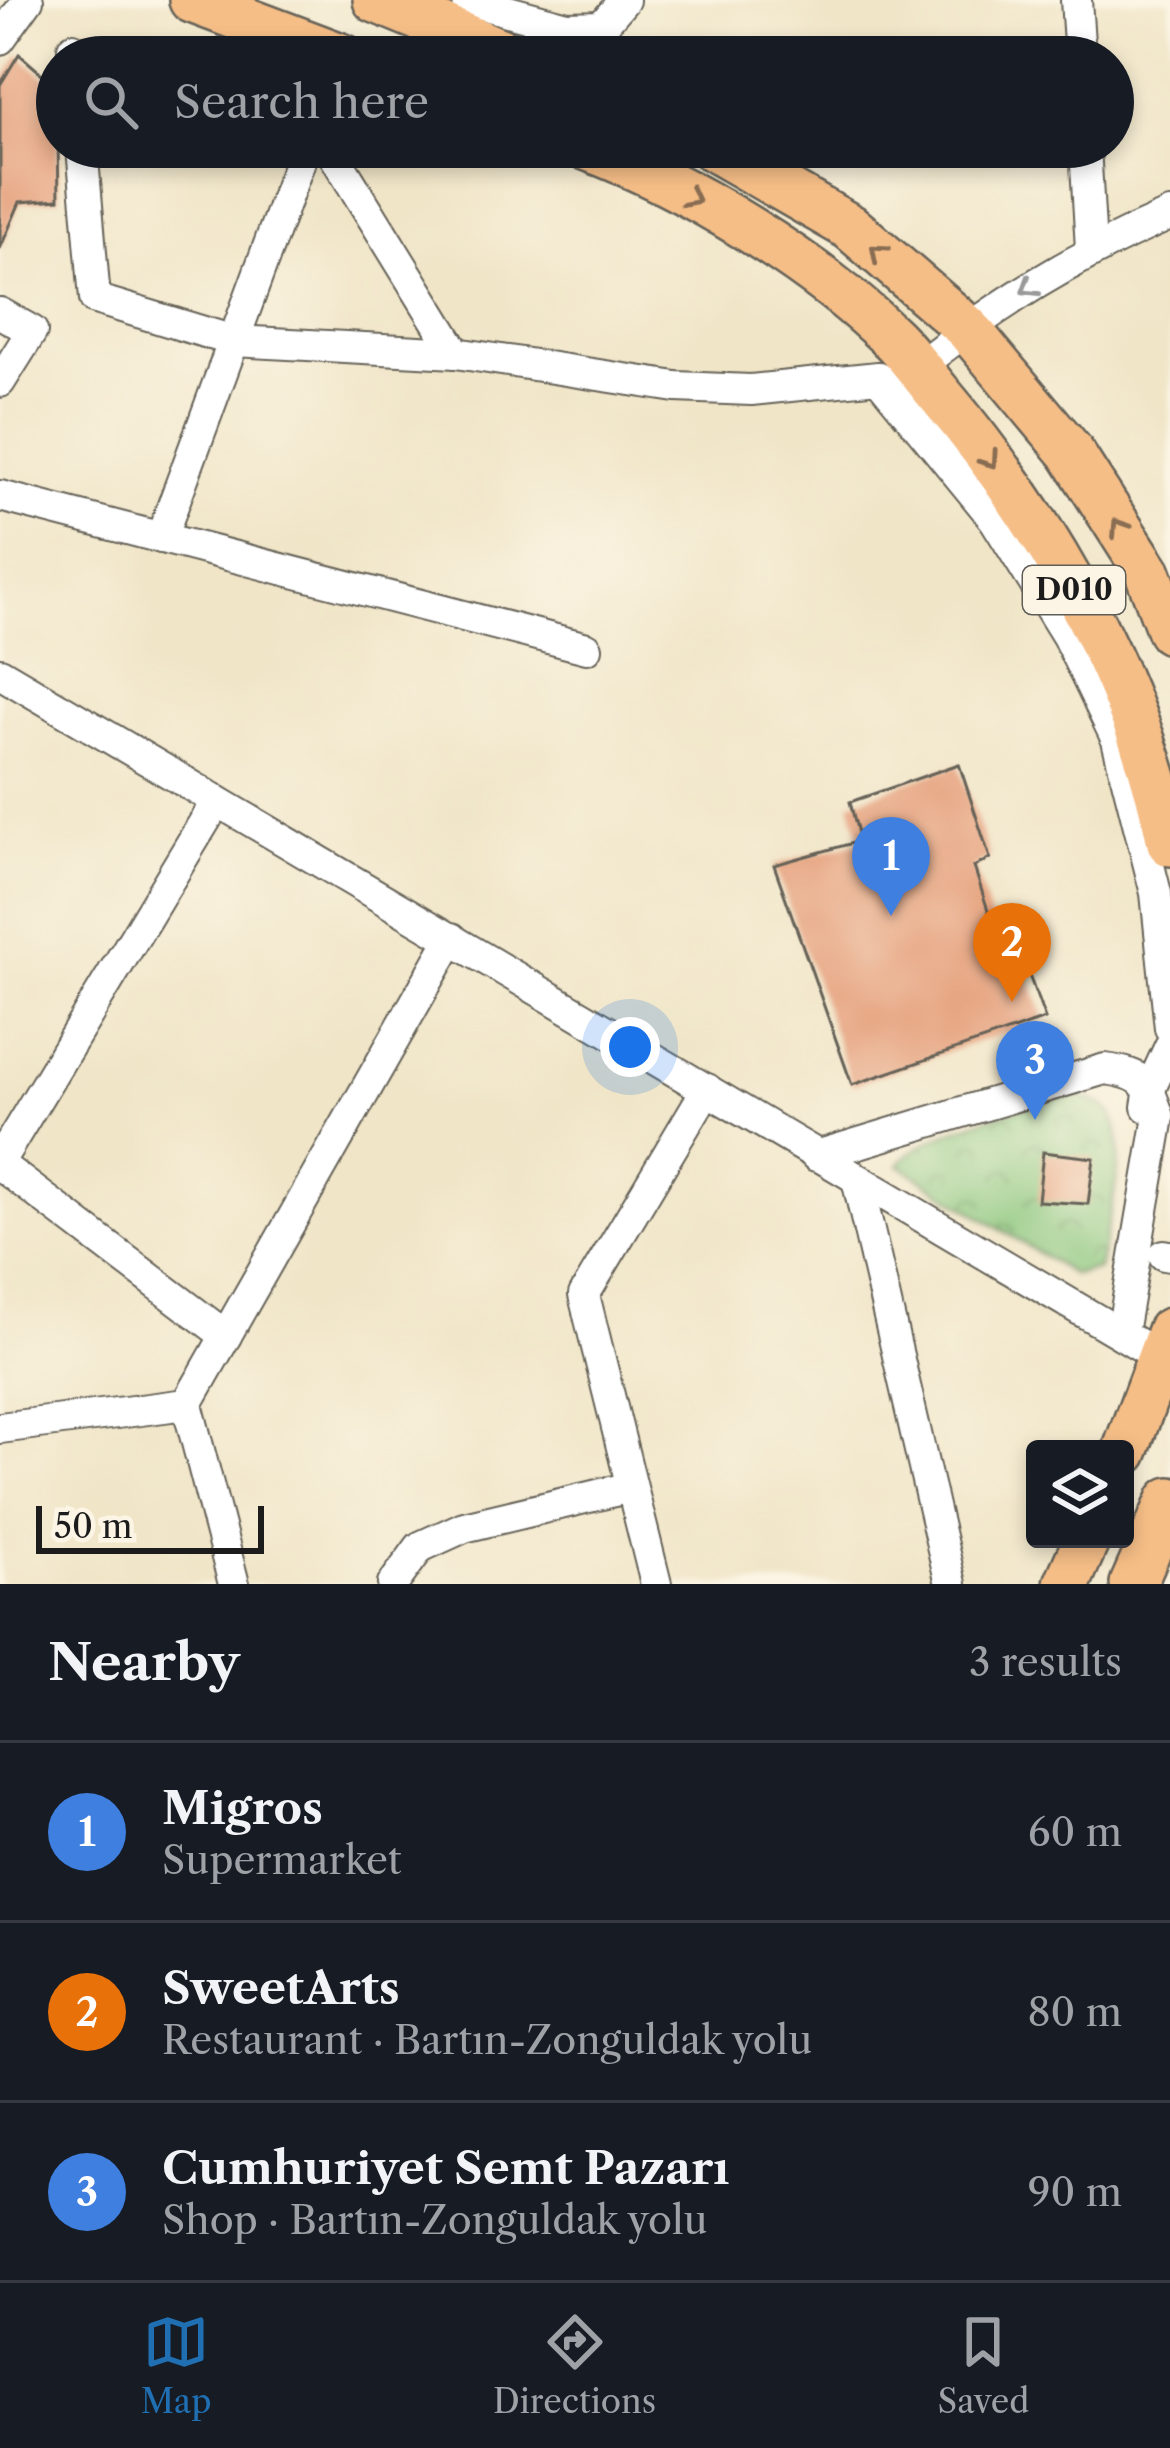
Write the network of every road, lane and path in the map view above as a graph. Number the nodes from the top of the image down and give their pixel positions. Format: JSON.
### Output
{"nodes":[{"id":1,"x":28,"y":0,"type":"edge"},
{"id":2,"x":192,"y":0,"type":"edge"},
{"id":3,"x":467,"y":0,"type":"edge"},
{"id":4,"x":624,"y":0,"type":"edge"},
{"id":5,"x":1076,"y":0,"type":"edge"},
{"id":6,"x":407,"y":4,"type":"edge"},
{"id":7,"x":287,"y":36,"type":"edge"},
{"id":8,"x":472,"y":36,"type":"edge"},
{"id":9,"x":1079,"y":36,"type":"edge"},
{"id":10,"x":0,"y":39,"type":"edge"},
{"id":11,"x":84,"y":168,"type":"edge"},
{"id":12,"x":297,"y":168,"type":"edge"},
{"id":13,"x":342,"y":168,"type":"edge"},
{"id":14,"x":629,"y":168,"type":"edge"},
{"id":15,"x":748,"y":168,"type":"edge"},
{"id":16,"x":1086,"y":168,"type":"edge"},
{"id":17,"x":1170,"y":215,"type":"edge"},
{"id":18,"x":1091,"y":250,"type":"junction"},
{"id":19,"x":0,"y":313,"type":"edge"},
{"id":20,"x":967,"y":328,"type":"junction"},
{"id":21,"x":234,"y":341,"type":"junction"},
{"id":22,"x":456,"y":353,"type":"junction"},
{"id":23,"x":917,"y":368,"type":"junction"},
{"id":24,"x":0,"y":382,"type":"edge"},
{"id":25,"x":0,"y":496,"type":"edge"},
{"id":26,"x":161,"y":538,"type":"junction"},
{"id":27,"x":1170,"y":631,"type":"edge"},
{"id":28,"x":587,"y":648,"type":"dead end"},
{"id":29,"x":0,"y":673,"type":"edge"},
{"id":30,"x":217,"y":800,"type":"junction"},
{"id":31,"x":1170,"y":843,"type":"edge"},
{"id":32,"x":452,"y":938,"type":"junction"},
{"id":33,"x":1170,"y":1028,"type":"edge"},
{"id":34,"x":1170,"y":1046,"type":"edge"},
{"id":35,"x":707,"y":1089,"type":"junction"},
{"id":36,"x":1150,"y":1089,"type":"junction"},
{"id":37,"x":816,"y":1156,"type":"junction"},
{"id":38,"x":0,"y":1163,"type":"edge"},
{"id":39,"x":857,"y":1179,"type":"junction"},
{"id":40,"x":1114,"y":1329,"type":"junction"},
{"id":41,"x":226,"y":1336,"type":"junction"},
{"id":42,"x":1165,"y":1344,"type":"edge"},
{"id":43,"x":188,"y":1404,"type":"junction"},
{"id":44,"x":0,"y":1428,"type":"edge"},
{"id":45,"x":1129,"y":1440,"type":"edge"},
{"id":46,"x":632,"y":1486,"type":"junction"},
{"id":47,"x":1170,"y":1500,"type":"edge"},
{"id":48,"x":1083,"y":1548,"type":"edge"},
{"id":49,"x":234,"y":1584,"type":"edge"},
{"id":50,"x":393,"y":1584,"type":"edge"},
{"id":51,"x":656,"y":1584,"type":"edge"},
{"id":52,"x":951,"y":1584,"type":"edge"},
{"id":53,"x":1067,"y":1584,"type":"edge"},
{"id":54,"x":1133,"y":1584,"type":"edge"}],
"edges":[{"from":1,"to":10,"type":"street"},
{"from":2,"to":7,"type":"highway"},
{"from":3,"to":4,"type":"street"},
{"from":5,"to":9,"type":"street"},
{"from":6,"to":8,"type":"highway"},
{"from":11,"to":21,"type":"street"},
{"from":12,"to":21,"type":"street"},
{"from":13,"to":22,"type":"street"},
{"from":14,"to":23,"type":"highway","number":"D010","one_way":true},
{"from":20,"to":15,"type":"highway","number":"D010","one_way":true},
{"from":16,"to":18,"type":"street"},
{"from":17,"to":18,"type":"street"},
{"from":18,"to":20,"type":"street","one_way":true},
{"from":19,"to":24,"type":"street"},
{"from":20,"to":23,"type":"street"},
{"from":27,"to":20,"type":"highway","number":"D010","one_way":true},
{"from":21,"to":22,"type":"street"},
{"from":21,"to":26,"type":"street"},
{"from":22,"to":33,"type":"street"},
{"from":23,"to":31,"type":"highway","number":"D010","one_way":true},
{"from":25,"to":26,"type":"street"},
{"from":26,"to":28,"type":"street"},
{"from":29,"to":30,"type":"street"},
{"from":30,"to":32,"type":"street"},
{"from":30,"to":38,"type":"street"},
{"from":32,"to":35,"type":"street"},
{"from":32,"to":41,"type":"street"},
{"from":34,"to":36,"type":"street"},
{"from":35,"to":37,"type":"street"},
{"from":35,"to":46,"type":"street"},
{"from":36,"to":37,"type":"street"},
{"from":36,"to":40,"type":"street"},
{"from":37,"to":39,"type":"street"},
{"from":38,"to":41,"type":"street"},
{"from":39,"to":40,"type":"street"},
{"from":39,"to":52,"type":"street"},
{"from":40,"to":42,"type":"street"},
{"from":41,"to":43,"type":"street"},
{"from":42,"to":45,"type":"highway"},
{"from":43,"to":44,"type":"street"},
{"from":43,"to":49,"type":"street"},
{"from":46,"to":50,"type":"street"},
{"from":46,"to":51,"type":"street"},
{"from":47,"to":54,"type":"highway"},
{"from":48,"to":53,"type":"highway"}]}
